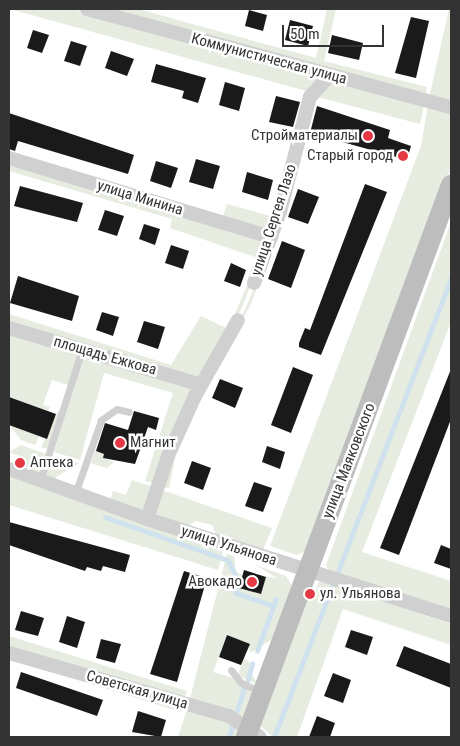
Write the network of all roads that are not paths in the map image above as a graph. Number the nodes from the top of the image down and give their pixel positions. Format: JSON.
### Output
{"nodes":[{"id":1,"x":87,"y":9,"type":"edge"},
{"id":2,"x":329,"y":76,"type":"junction"},
{"id":3,"x":451,"y":107,"type":"edge"},
{"id":4,"x":9,"y":158,"type":"edge"},
{"id":5,"x":451,"y":185,"type":"edge"},
{"id":6,"x":271,"y":237,"type":"junction"},
{"id":7,"x":254,"y":283,"type":"dead end"},
{"id":8,"x":238,"y":320,"type":"dead end"},
{"id":9,"x":9,"y":328,"type":"edge"},
{"id":10,"x":82,"y":350,"type":"junction"},
{"id":11,"x":201,"y":384,"type":"junction"},
{"id":12,"x":129,"y":412,"type":"dead end"},
{"id":13,"x":9,"y":469,"type":"edge"},
{"id":14,"x":40,"y":481,"type":"junction"},
{"id":15,"x":75,"y":494,"type":"junction"},
{"id":16,"x":147,"y":519,"type":"junction"},
{"id":17,"x":306,"y":571,"type":"junction"},
{"id":18,"x":451,"y":616,"type":"edge"},
{"id":19,"x":9,"y":653,"type":"edge"},
{"id":20,"x":230,"y":670,"type":"dead end"},
{"id":21,"x":262,"y":692,"type":"junction"},
{"id":22,"x":252,"y":734,"type":"edge"}],
"edges":[{"from":1,"to":2,"type":"street","name":"Коммунистическая улица"},
{"from":2,"to":3,"type":"street","name":"Коммунистическая улица"},
{"from":2,"to":6,"type":"street","name":"улица Сергея Лазо"},
{"from":4,"to":6,"type":"street","name":"улица Минина"},
{"from":5,"to":17,"type":"main road","name":"улица Маяковского"},
{"from":6,"to":7,"type":"street","name":"улица Сергея Лазо"},
{"from":8,"to":11,"type":"street"},
{"from":9,"to":10,"type":"street","name":"площадь Ежкова"},
{"from":10,"to":11,"type":"street","name":"площадь Ежкова"},
{"from":10,"to":14,"type":"lane"},
{"from":11,"to":16,"type":"street"},
{"from":12,"to":15,"type":"lane"},
{"from":13,"to":14,"type":"street","name":"улица Ульянова"},
{"from":14,"to":15,"type":"street","name":"улица Ульянова"},
{"from":15,"to":16,"type":"street","name":"улица Ульянова"},
{"from":16,"to":17,"type":"street","name":"улица Ульянова"},
{"from":17,"to":18,"type":"street","name":"улица Ульянова"},
{"from":17,"to":21,"type":"main road","name":"улица Маяковского"},
{"from":19,"to":22,"type":"street","name":"Советская улица"},
{"from":20,"to":21,"type":"lane"},
{"from":21,"to":22,"type":"main road","name":"улица Маяковского"}]}
